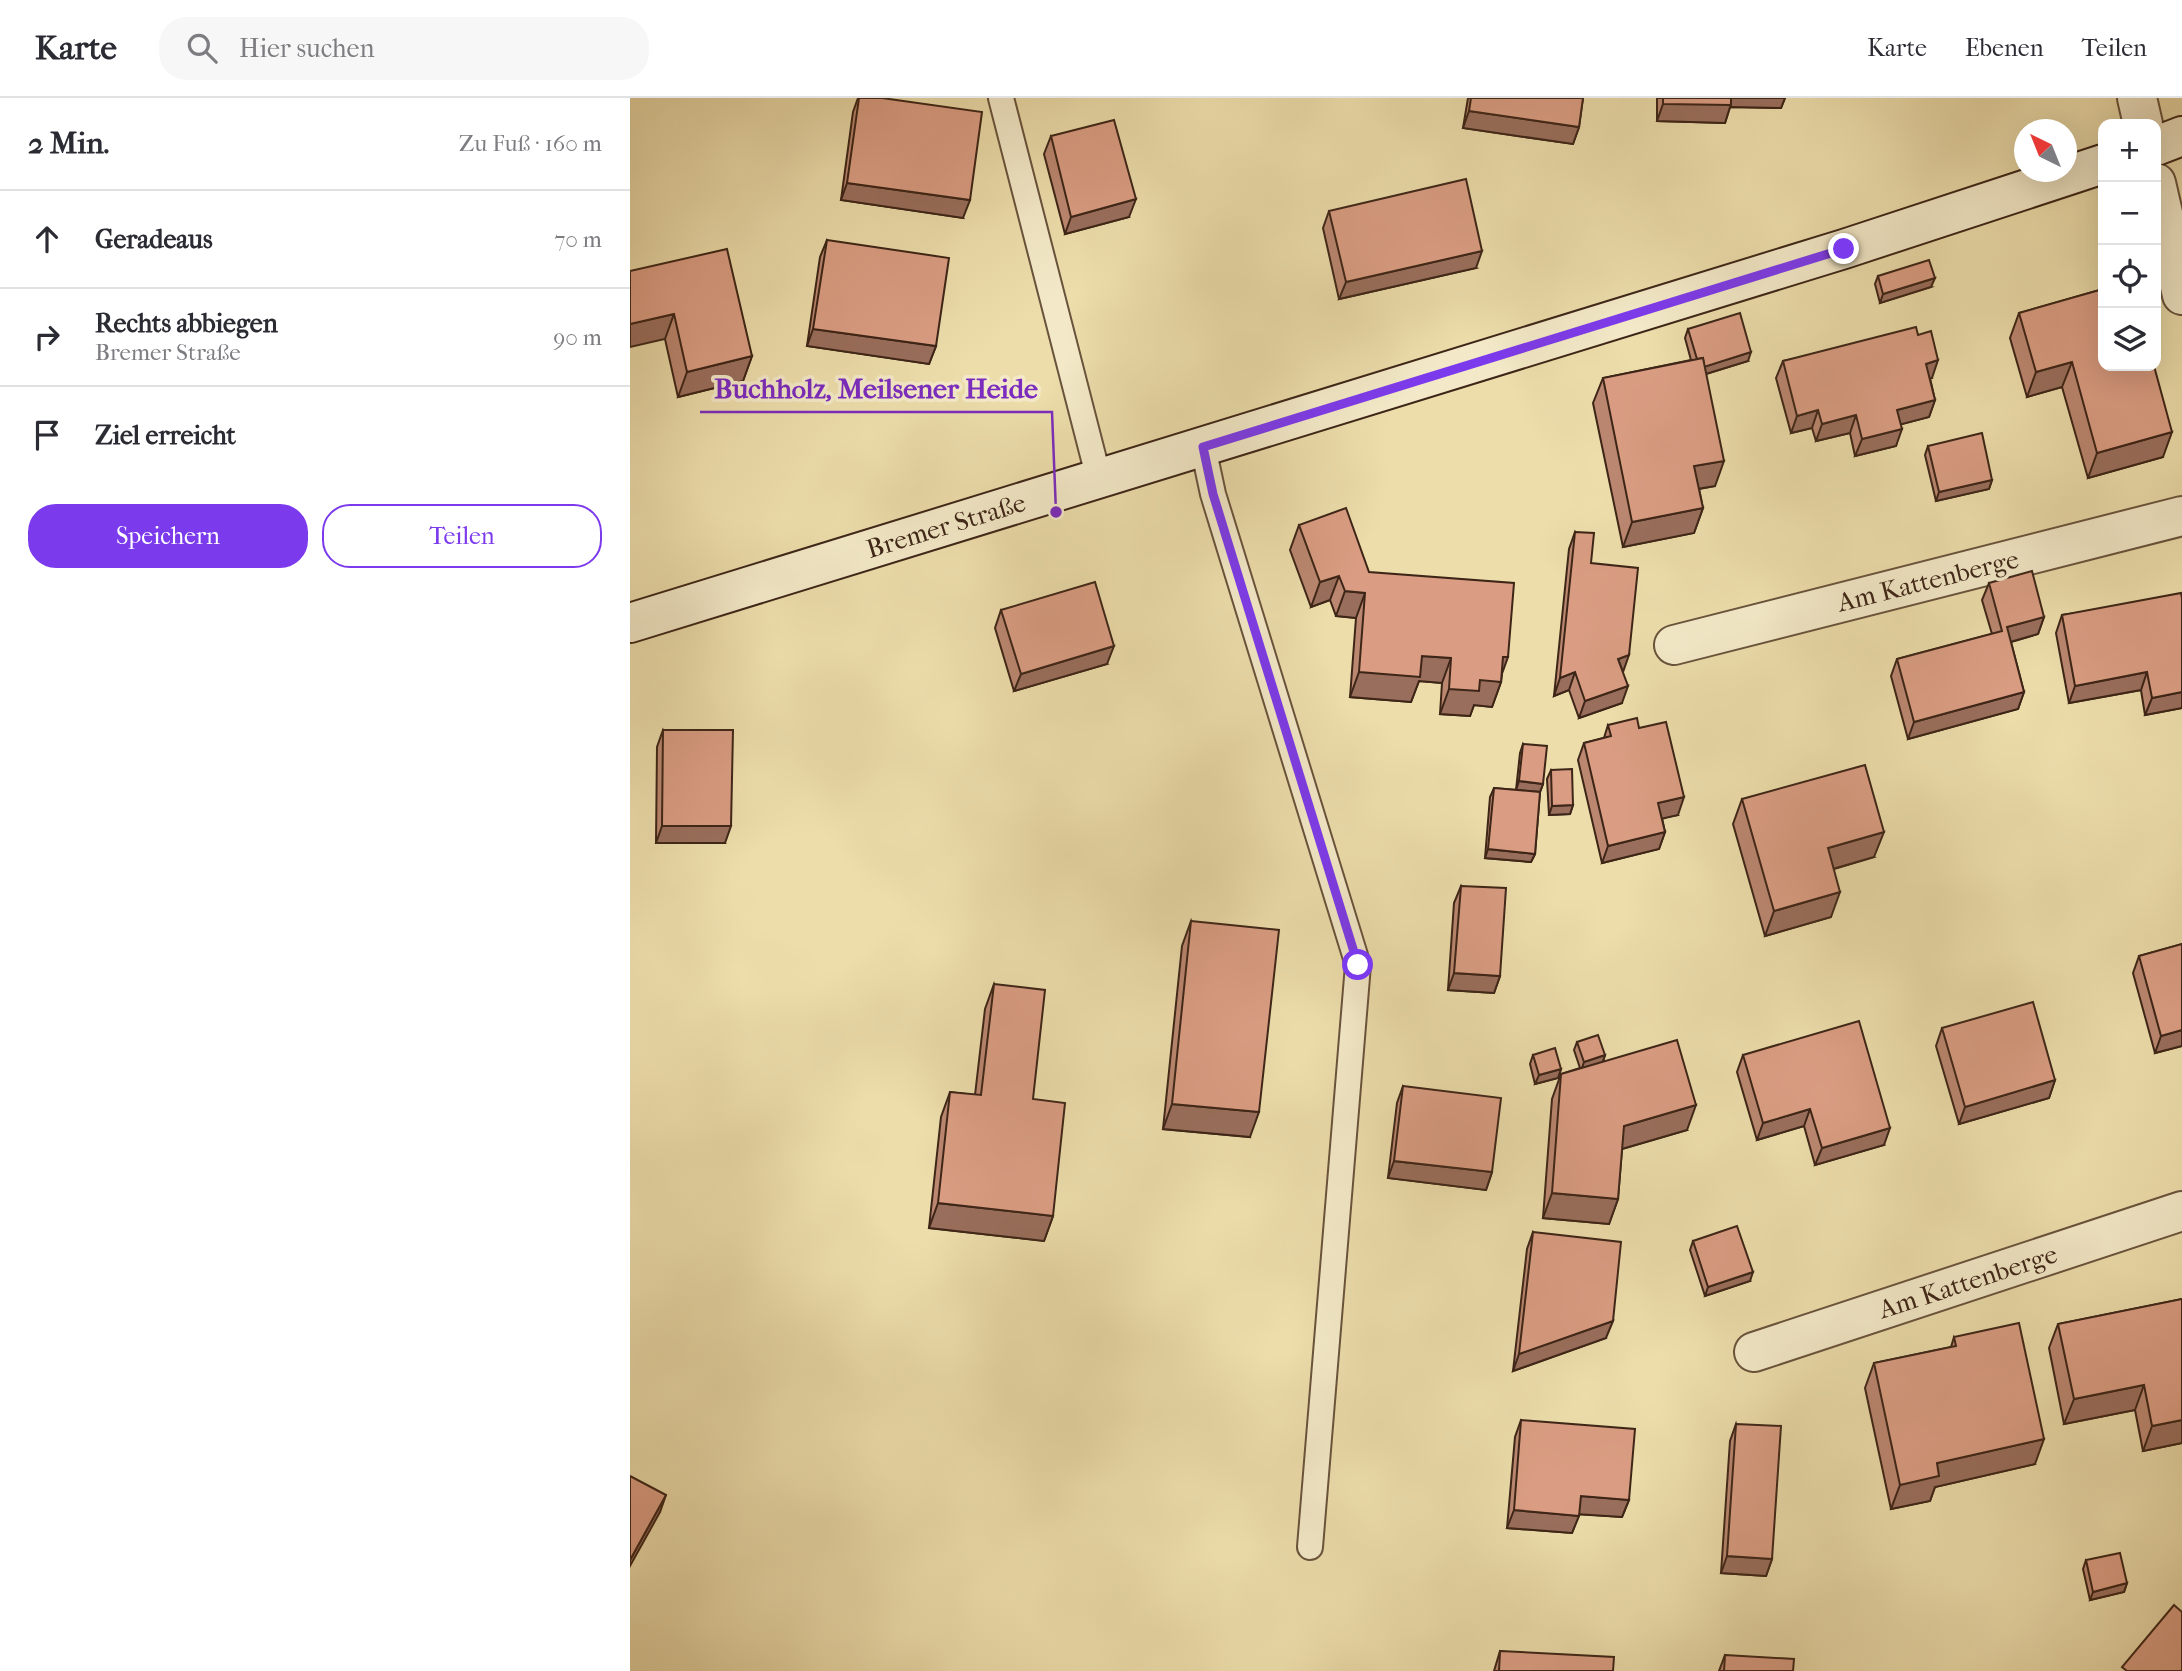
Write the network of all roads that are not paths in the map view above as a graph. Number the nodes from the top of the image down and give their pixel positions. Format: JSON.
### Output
{"nodes":[{"id":1,"x":1001,"y":98,"type":"edge"},
{"id":2,"x":2137,"y":98,"type":"edge"},
{"id":3,"x":2142,"y":119,"type":"edge"},
{"id":4,"x":2182,"y":136,"type":"edge"},
{"id":5,"x":2161,"y":144,"type":"edge"},
{"id":6,"x":2098,"y":165,"type":"edge"},
{"id":7,"x":2161,"y":205,"type":"edge"},
{"id":8,"x":2182,"y":295,"type":"edge"},
{"id":9,"x":1203,"y":447,"type":"junction"},
{"id":10,"x":1099,"y":479,"type":"junction"},
{"id":11,"x":2182,"y":516,"type":"edge"},
{"id":12,"x":630,"y":623,"type":"edge"},
{"id":13,"x":1674,"y":645,"type":"dead end"},
{"id":14,"x":2182,"y":1211,"type":"edge"},
{"id":15,"x":1754,"y":1352,"type":"dead end"},
{"id":16,"x":1310,"y":1546,"type":"dead end"}],
"edges":[{"from":1,"to":10,"type":"lane"},
{"from":2,"to":3,"type":"street"},
{"from":4,"to":5,"type":"street"},
{"from":6,"to":9,"type":"street","name":"Bremer Straße"},
{"from":7,"to":8,"type":"street"},
{"from":9,"to":10,"type":"street","name":"Bremer Straße"},
{"from":9,"to":16,"type":"lane"},
{"from":10,"to":12,"type":"street","name":"Bremer Straße"},
{"from":11,"to":13,"type":"street","name":"Am Kattenberge"},
{"from":14,"to":15,"type":"street","name":"Am Kattenberge"}]}
